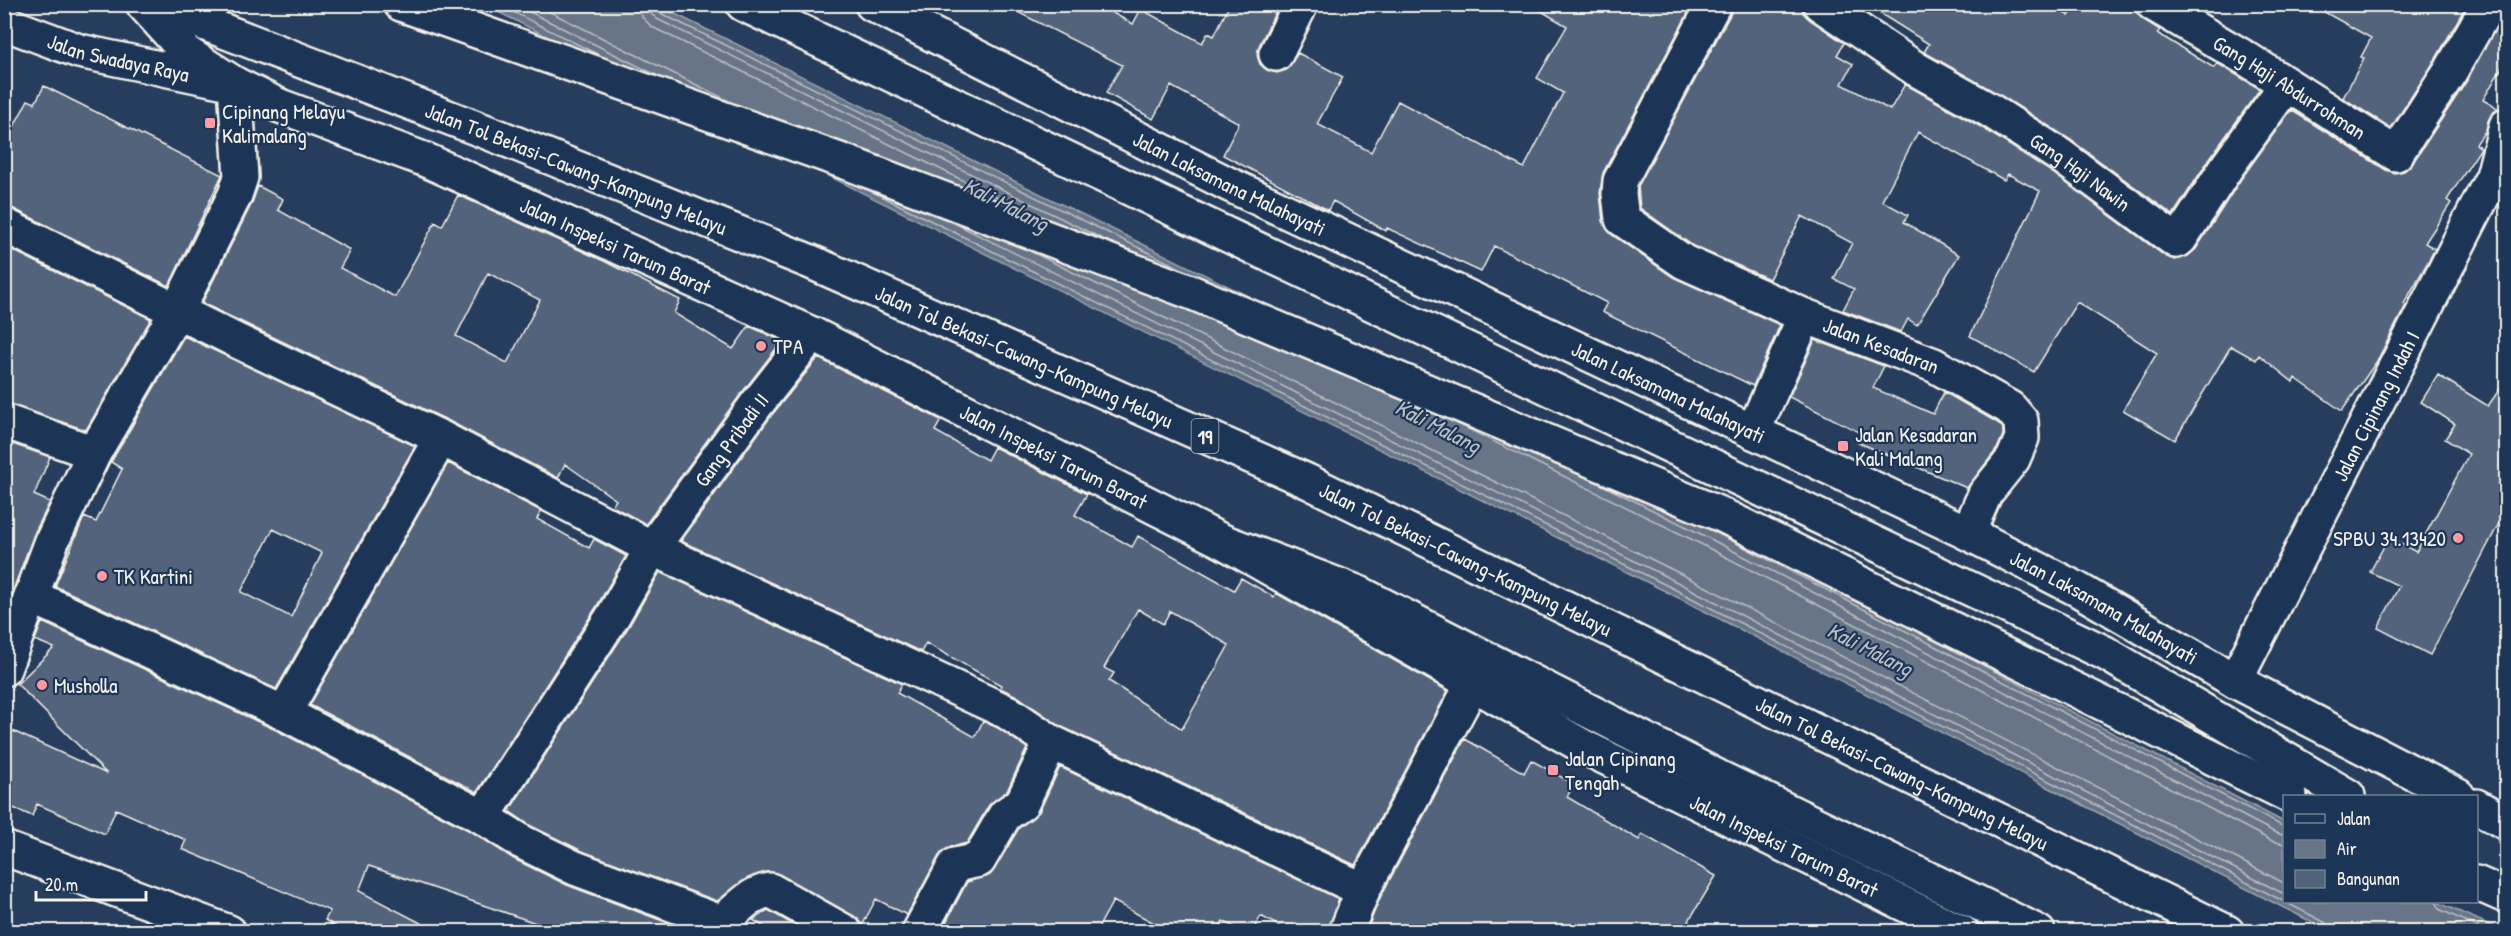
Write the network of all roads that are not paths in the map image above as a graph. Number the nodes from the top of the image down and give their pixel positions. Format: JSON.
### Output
{"nodes":[{"id":1,"x":143,"y":4,"type":"edge"},
{"id":2,"x":154,"y":4,"type":"edge"},
{"id":3,"x":401,"y":4,"type":"edge"},
{"id":4,"x":743,"y":4,"type":"edge"},
{"id":5,"x":872,"y":4,"type":"edge"},
{"id":6,"x":1301,"y":4,"type":"edge"},
{"id":7,"x":1714,"y":4,"type":"edge"},
{"id":8,"x":1820,"y":4,"type":"edge"},
{"id":9,"x":2153,"y":4,"type":"edge"},
{"id":10,"x":2489,"y":4,"type":"edge"},
{"id":11,"x":4,"y":23,"type":"edge"},
{"id":12,"x":1276,"y":54,"type":"dead end"},
{"id":13,"x":235,"y":84,"type":"junction"},
{"id":14,"x":2286,"y":85,"type":"junction"},
{"id":15,"x":2506,"y":126,"type":"edge"},
{"id":16,"x":4,"y":225,"type":"edge"},
{"id":17,"x":177,"y":311,"type":"junction"},
{"id":18,"x":1805,"y":316,"type":"junction"},
{"id":19,"x":812,"y":334,"type":"junction"},
{"id":20,"x":4,"y":421,"type":"edge"},
{"id":21,"x":1754,"y":432,"type":"junction"},
{"id":22,"x":441,"y":438,"type":"junction"},
{"id":23,"x":94,"y":453,"type":"junction"},
{"id":24,"x":1968,"y":533,"type":"junction"},
{"id":25,"x":1222,"y":541,"type":"junction"},
{"id":26,"x":652,"y":548,"type":"junction"},
{"id":27,"x":31,"y":596,"type":"junction"},
{"id":28,"x":4,"y":669,"type":"edge"},
{"id":29,"x":2235,"y":681,"type":"junction"},
{"id":30,"x":1472,"y":685,"type":"junction"},
{"id":31,"x":284,"y":713,"type":"junction"},
{"id":32,"x":1051,"y":742,"type":"junction"},
{"id":33,"x":2288,"y":795,"type":"edge"},
{"id":34,"x":2346,"y":795,"type":"edge"},
{"id":35,"x":2456,"y":795,"type":"edge"},
{"id":36,"x":2478,"y":807,"type":"edge"},
{"id":37,"x":483,"y":817,"type":"junction"},
{"id":38,"x":2506,"y":822,"type":"edge"},
{"id":39,"x":4,"y":848,"type":"edge"},
{"id":40,"x":4,"y":872,"type":"edge"},
{"id":41,"x":1363,"y":890,"type":"junction"},
{"id":42,"x":163,"y":932,"type":"edge"},
{"id":43,"x":229,"y":932,"type":"edge"},
{"id":44,"x":845,"y":932,"type":"edge"},
{"id":45,"x":919,"y":932,"type":"edge"},
{"id":46,"x":1346,"y":932,"type":"edge"},
{"id":47,"x":1960,"y":932,"type":"edge"},
{"id":48,"x":2038,"y":932,"type":"edge"},
{"id":49,"x":2227,"y":932,"type":"edge"}],
"edges":[{"from":1,"to":13,"type":"main road","name":"Jalan Inspeksi Tarum Barat"},
{"from":2,"to":49,"type":"main road","name":"Jalan Tol Bekasi–Cawang–Kampung Melayu","number":"19"},
{"from":3,"to":33,"type":"main road"},
{"from":4,"to":34,"type":"main road"},
{"from":5,"to":21,"type":"main road","name":"Jalan Laksamana Malahayati"},
{"from":6,"to":12,"type":"main road"},
{"from":7,"to":18,"type":"main road","name":"Jalan Kesadaran"},
{"from":8,"to":14,"type":"main road","name":"Gang Haji Nawin"},
{"from":9,"to":14,"type":"main road","name":"Gang Haji Abdurrohman"},
{"from":10,"to":14,"type":"main road","name":"Gang Haji Abdurrohman"},
{"from":11,"to":13,"type":"main road","name":"Jalan Swadaya Raya"},
{"from":13,"to":17,"type":"main road"},
{"from":13,"to":19,"type":"main road","name":"Jalan Inspeksi Tarum Barat"},
{"from":15,"to":29,"type":"main road","name":"Jalan Cipinang Indah I"},
{"from":16,"to":17,"type":"main road"},
{"from":17,"to":22,"type":"main road"},
{"from":17,"to":23,"type":"main road"},
{"from":18,"to":21,"type":"main road"},
{"from":18,"to":24,"type":"main road","name":"Jalan Kesadaran"},
{"from":19,"to":25,"type":"main road","name":"Jalan Inspeksi Tarum Barat"},
{"from":19,"to":26,"type":"main road","name":"Gang Pribadi II"},
{"from":20,"to":23,"type":"main road"},
{"from":21,"to":24,"type":"main road","name":"Jalan Laksamana Malahayati"},
{"from":22,"to":26,"type":"main road"},
{"from":22,"to":31,"type":"main road"},
{"from":23,"to":27,"type":"main road"},
{"from":24,"to":29,"type":"main road","name":"Jalan Laksamana Malahayati"},
{"from":25,"to":30,"type":"main road","name":"Jalan Inspeksi Tarum Barat"},
{"from":25,"to":48,"type":"main road"},
{"from":26,"to":32,"type":"main road"},
{"from":26,"to":37,"type":"main road","name":"Gang Pribadi II"},
{"from":27,"to":28,"type":"main road"},
{"from":27,"to":31,"type":"main road"},
{"from":29,"to":35,"type":"main road","name":"Jalan Laksamana Malahayati"},
{"from":30,"to":41,"type":"main road"},
{"from":30,"to":47,"type":"main road","name":"Jalan Inspeksi Tarum Barat"},
{"from":31,"to":37,"type":"main road"},
{"from":32,"to":41,"type":"main road"},
{"from":32,"to":45,"type":"main road"},
{"from":36,"to":38,"type":"main road"},
{"from":37,"to":44,"type":"main road"},
{"from":39,"to":43,"type":"main road"},
{"from":40,"to":42,"type":"main road"},
{"from":41,"to":46,"type":"main road"}]}
